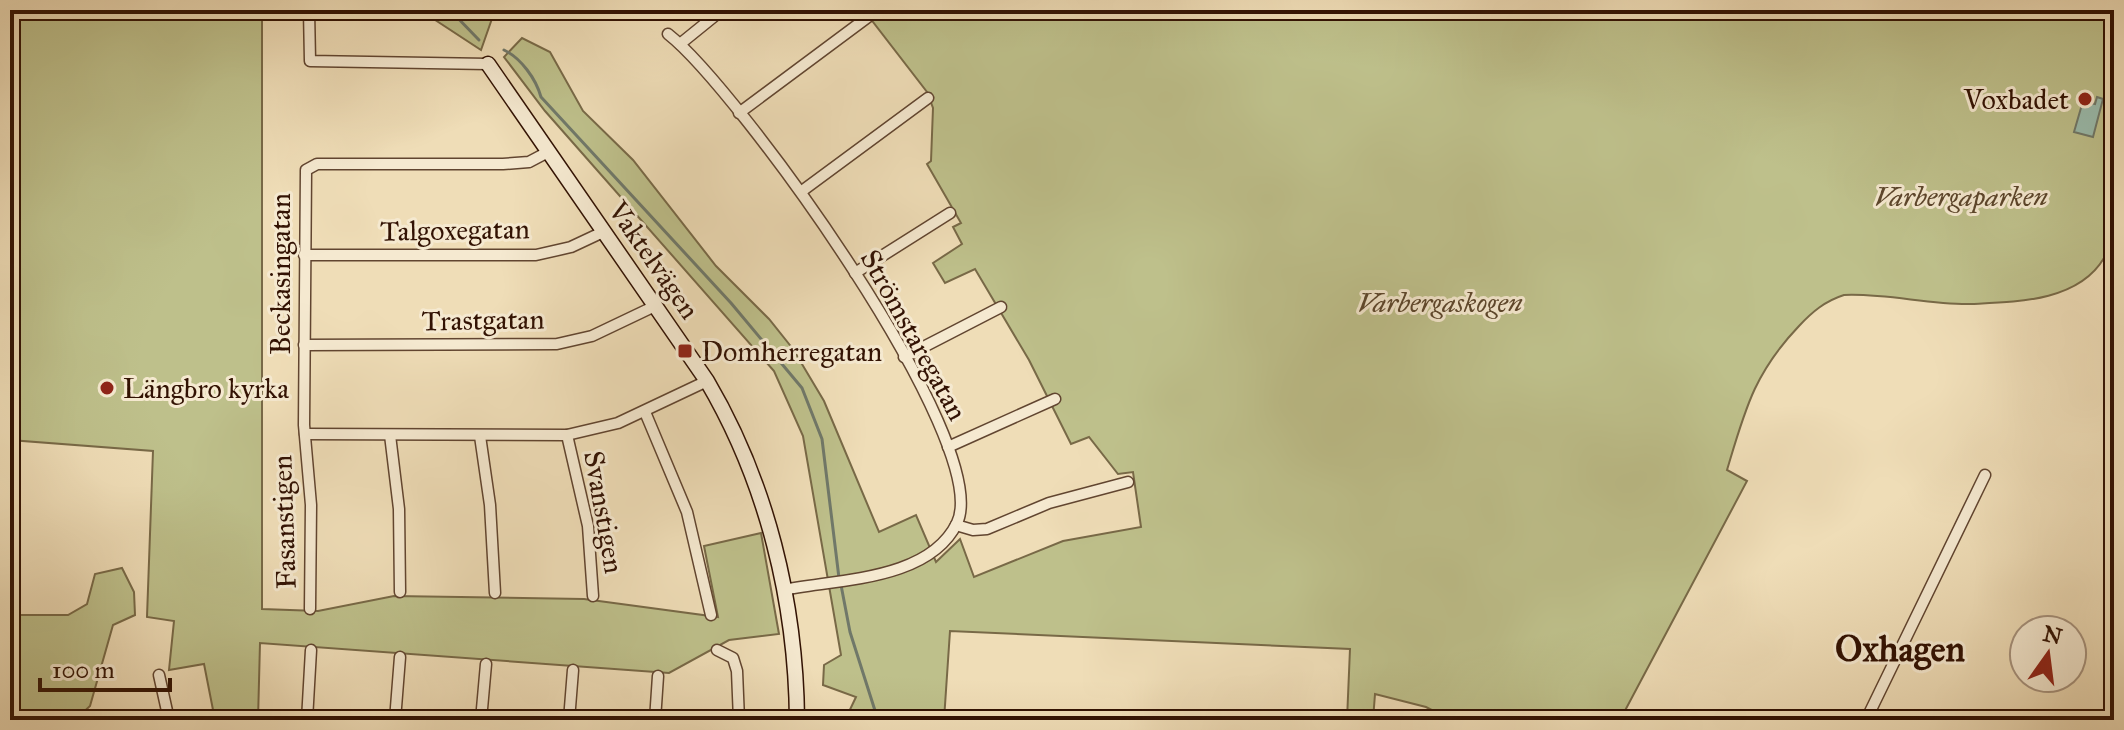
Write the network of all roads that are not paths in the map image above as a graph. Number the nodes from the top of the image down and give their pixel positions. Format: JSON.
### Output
{"nodes":[{"id":1,"x":309,"y":10,"type":"edge"},
{"id":2,"x":722,"y":10,"type":"edge"},
{"id":3,"x":868,"y":17,"type":"dead end"},
{"id":4,"x":668,"y":34,"type":"dead end"},
{"id":5,"x":680,"y":44,"type":"junction"},
{"id":6,"x":488,"y":64,"type":"joint"},
{"id":7,"x":928,"y":98,"type":"dead end"},
{"id":8,"x":739,"y":113,"type":"junction"},
{"id":9,"x":548,"y":152,"type":"junction"},
{"id":10,"x":802,"y":191,"type":"junction"},
{"id":11,"x":950,"y":213,"type":"dead end"},
{"id":12,"x":603,"y":232,"type":"junction"},
{"id":13,"x":304,"y":255,"type":"junction"},
{"id":14,"x":855,"y":273,"type":"junction"},
{"id":15,"x":655,"y":306,"type":"junction"},
{"id":16,"x":1001,"y":307,"type":"dead end"},
{"id":17,"x":304,"y":345,"type":"junction"},
{"id":18,"x":904,"y":357,"type":"junction"},
{"id":19,"x":707,"y":381,"type":"junction"},
{"id":20,"x":1055,"y":399,"type":"dead end"},
{"id":21,"x":645,"y":412,"type":"junction"},
{"id":22,"x":305,"y":434,"type":"junction"},
{"id":23,"x":390,"y":435,"type":"junction"},
{"id":24,"x":567,"y":435,"type":"junction"},
{"id":25,"x":480,"y":436,"type":"junction"},
{"id":26,"x":948,"y":447,"type":"junction"},
{"id":27,"x":1985,"y":475,"type":"dead end"},
{"id":28,"x":1128,"y":482,"type":"dead end"},
{"id":29,"x":956,"y":525,"type":"junction"},
{"id":30,"x":783,"y":590,"type":"junction"},
{"id":31,"x":400,"y":592,"type":"dead end"},
{"id":32,"x":495,"y":593,"type":"dead end"},
{"id":33,"x":593,"y":596,"type":"dead end"},
{"id":34,"x":310,"y":609,"type":"dead end"},
{"id":35,"x":711,"y":615,"type":"dead end"},
{"id":36,"x":311,"y":650,"type":"dead end"},
{"id":37,"x":717,"y":650,"type":"dead end"},
{"id":38,"x":400,"y":657,"type":"dead end"},
{"id":39,"x":486,"y":664,"type":"dead end"},
{"id":40,"x":573,"y":670,"type":"dead end"},
{"id":41,"x":159,"y":675,"type":"dead end"},
{"id":42,"x":658,"y":676,"type":"dead end"},
{"id":43,"x":169,"y":720,"type":"edge"},
{"id":44,"x":307,"y":720,"type":"edge"},
{"id":45,"x":395,"y":720,"type":"edge"},
{"id":46,"x":481,"y":720,"type":"edge"},
{"id":47,"x":569,"y":720,"type":"edge"},
{"id":48,"x":655,"y":720,"type":"edge"},
{"id":49,"x":739,"y":720,"type":"edge"},
{"id":50,"x":797,"y":720,"type":"edge"},
{"id":51,"x":1866,"y":720,"type":"edge"}],
"edges":[{"from":1,"to":6,"type":"street","name":"Vaktelvägen"},
{"from":2,"to":5,"type":"street"},
{"from":3,"to":8,"type":"street"},
{"from":4,"to":5,"type":"street","name":"Strömstaregatan"},
{"from":5,"to":8,"type":"street","name":"Strömstaregatan"},
{"from":6,"to":9,"type":"street","name":"Vaktelvägen"},
{"from":7,"to":10,"type":"street"},
{"from":8,"to":10,"type":"street","name":"Strömstaregatan"},
{"from":9,"to":12,"type":"street","name":"Vaktelvägen"},
{"from":9,"to":13,"type":"street","name":"Beckasingatan"},
{"from":10,"to":14,"type":"street","name":"Strömstaregatan"},
{"from":11,"to":14,"type":"street"},
{"from":12,"to":13,"type":"street","name":"Talgoxegatan"},
{"from":12,"to":15,"type":"street","name":"Vaktelvägen"},
{"from":13,"to":17,"type":"street","name":"Beckasingatan"},
{"from":14,"to":18,"type":"street","name":"Strömstaregatan"},
{"from":15,"to":17,"type":"street","name":"Trastgatan"},
{"from":15,"to":19,"type":"street","name":"Vaktelvägen"},
{"from":16,"to":18,"type":"street"},
{"from":17,"to":22,"type":"street","name":"Beckasingatan"},
{"from":18,"to":26,"type":"street","name":"Strömstaregatan"},
{"from":19,"to":21,"type":"street"},
{"from":19,"to":30,"type":"street","name":"Vaktelvägen"},
{"from":20,"to":26,"type":"street"},
{"from":21,"to":24,"type":"street"},
{"from":21,"to":35,"type":"street"},
{"from":22,"to":23,"type":"street"},
{"from":22,"to":34,"type":"street","name":"Fasanstigen"},
{"from":23,"to":25,"type":"street"},
{"from":23,"to":31,"type":"street"},
{"from":24,"to":25,"type":"street"},
{"from":24,"to":33,"type":"street","name":"Svanstigen"},
{"from":25,"to":32,"type":"street"},
{"from":26,"to":29,"type":"street","name":"Strömstaregatan"},
{"from":27,"to":51,"type":"street"},
{"from":28,"to":29,"type":"street"},
{"from":29,"to":30,"type":"street"},
{"from":30,"to":50,"type":"street","name":"Vaktelvägen"},
{"from":36,"to":44,"type":"street"},
{"from":37,"to":49,"type":"street"},
{"from":38,"to":45,"type":"street"},
{"from":39,"to":46,"type":"street"},
{"from":40,"to":47,"type":"street"},
{"from":41,"to":43,"type":"street"},
{"from":42,"to":48,"type":"street"}]}
